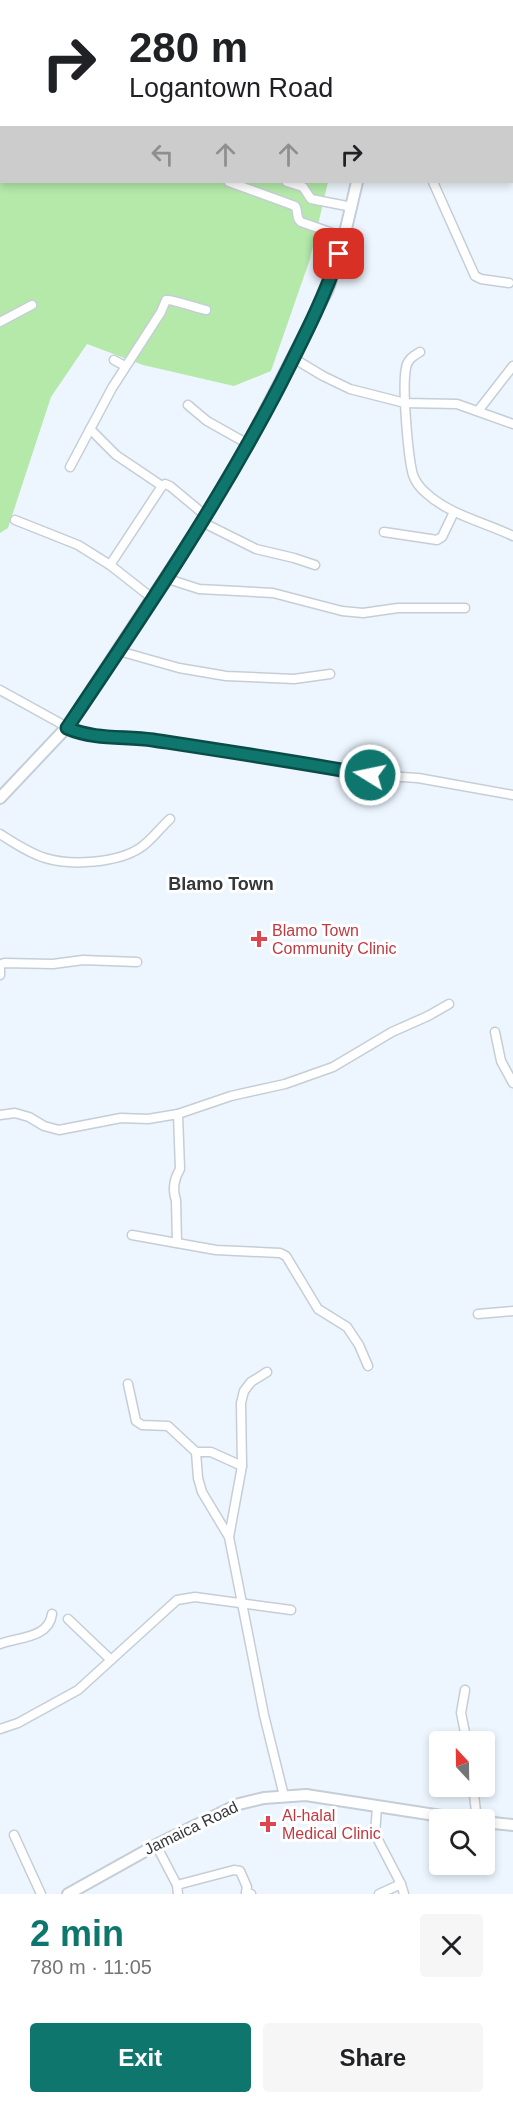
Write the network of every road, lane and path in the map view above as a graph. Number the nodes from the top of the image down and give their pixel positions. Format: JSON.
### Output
{"nodes":[{"id":1,"x":233,"y":183,"type":"edge"},
{"id":2,"x":290,"y":183,"type":"edge"},
{"id":3,"x":357,"y":183,"type":"edge"},
{"id":4,"x":433,"y":183,"type":"edge"},
{"id":5,"x":352,"y":207,"type":"junction"},
{"id":6,"x":344,"y":237,"type":"junction"},
{"id":7,"x":509,"y":283,"type":"dead end"},
{"id":8,"x":32,"y":305,"type":"dead end"},
{"id":9,"x":206,"y":310,"type":"dead end"},
{"id":10,"x":0,"y":322,"type":"edge"},
{"id":11,"x":420,"y":352,"type":"dead end"},
{"id":12,"x":293,"y":358,"type":"junction"},
{"id":13,"x":114,"y":360,"type":"dead end"},
{"id":14,"x":125,"y":366,"type":"junction"},
{"id":15,"x":513,"y":366,"type":"edge"},
{"id":16,"x":405,"y":403,"type":"junction"},
{"id":17,"x":188,"y":405,"type":"dead end"},
{"id":18,"x":478,"y":411,"type":"junction"},
{"id":19,"x":513,"y":424,"type":"edge"},
{"id":20,"x":90,"y":429,"type":"junction"},
{"id":21,"x":248,"y":444,"type":"junction"},
{"id":22,"x":70,"y":467,"type":"dead end"},
{"id":23,"x":162,"y":486,"type":"junction"},
{"id":24,"x":454,"y":512,"type":"junction"},
{"id":25,"x":204,"y":519,"type":"junction"},
{"id":26,"x":15,"y":520,"type":"dead end"},
{"id":27,"x":384,"y":532,"type":"dead end"},
{"id":28,"x":513,"y":536,"type":"edge"},
{"id":29,"x":110,"y":565,"type":"junction"},
{"id":30,"x":315,"y":565,"type":"dead end"},
{"id":31,"x":165,"y":578,"type":"junction"},
{"id":32,"x":152,"y":598,"type":"junction"},
{"id":33,"x":465,"y":608,"type":"dead end"},
{"id":34,"x":119,"y":651,"type":"junction"},
{"id":35,"x":330,"y":674,"type":"dead end"},
{"id":36,"x":0,"y":690,"type":"edge"},
{"id":37,"x":67,"y":728,"type":"junction"},
{"id":38,"x":513,"y":795,"type":"edge"},
{"id":39,"x":0,"y":798,"type":"edge"},
{"id":40,"x":170,"y":819,"type":"dead end"},
{"id":41,"x":0,"y":834,"type":"edge"},
{"id":42,"x":137,"y":962,"type":"dead end"},
{"id":43,"x":0,"y":975,"type":"edge"},
{"id":44,"x":449,"y":1004,"type":"dead end"},
{"id":45,"x":495,"y":1032,"type":"dead end"},
{"id":46,"x":513,"y":1083,"type":"edge"},
{"id":47,"x":0,"y":1114,"type":"edge"},
{"id":48,"x":178,"y":1114,"type":"junction"},
{"id":49,"x":132,"y":1235,"type":"dead end"},
{"id":50,"x":177,"y":1243,"type":"junction"},
{"id":51,"x":513,"y":1311,"type":"edge"},
{"id":52,"x":478,"y":1314,"type":"dead end"},
{"id":53,"x":368,"y":1366,"type":"dead end"},
{"id":54,"x":267,"y":1372,"type":"dead end"},
{"id":55,"x":128,"y":1384,"type":"dead end"},
{"id":56,"x":196,"y":1452,"type":"junction"},
{"id":57,"x":242,"y":1466,"type":"junction"},
{"id":58,"x":229,"y":1537,"type":"junction"},
{"id":59,"x":243,"y":1603,"type":"junction"},
{"id":60,"x":291,"y":1610,"type":"dead end"},
{"id":61,"x":52,"y":1614,"type":"dead end"},
{"id":62,"x":68,"y":1619,"type":"dead end"},
{"id":63,"x":0,"y":1644,"type":"edge"},
{"id":64,"x":111,"y":1660,"type":"junction"},
{"id":65,"x":465,"y":1690,"type":"dead end"},
{"id":66,"x":0,"y":1730,"type":"edge"},
{"id":67,"x":465,"y":1731,"type":"edge"},
{"id":68,"x":284,"y":1796,"type":"junction"},
{"id":69,"x":377,"y":1807,"type":"junction"},
{"id":70,"x":429,"y":1815,"type":"edge"},
{"id":71,"x":495,"y":1823,"type":"edge"},
{"id":72,"x":513,"y":1825,"type":"edge"},
{"id":73,"x":14,"y":1835,"type":"dead end"},
{"id":74,"x":156,"y":1845,"type":"junction"},
{"id":75,"x":401,"y":1884,"type":"junction"},
{"id":76,"x":177,"y":1889,"type":"edge"},
{"id":77,"x":41,"y":1894,"type":"edge"},
{"id":78,"x":68,"y":1894,"type":"edge"},
{"id":79,"x":251,"y":1894,"type":"edge"},
{"id":80,"x":379,"y":1894,"type":"edge"},
{"id":81,"x":404,"y":1894,"type":"edge"}],
"edges":[{"from":1,"to":6,"type":"street"},
{"from":2,"to":5,"type":"street"},
{"from":3,"to":5,"type":"street"},
{"from":4,"to":7,"type":"street"},
{"from":5,"to":6,"type":"street"},
{"from":6,"to":12,"type":"street"},
{"from":8,"to":10,"type":"street"},
{"from":9,"to":14,"type":"street"},
{"from":11,"to":16,"type":"street"},
{"from":12,"to":16,"type":"street"},
{"from":12,"to":21,"type":"street"},
{"from":13,"to":14,"type":"street"},
{"from":14,"to":20,"type":"street"},
{"from":15,"to":18,"type":"street"},
{"from":16,"to":18,"type":"street"},
{"from":16,"to":24,"type":"street"},
{"from":17,"to":21,"type":"street"},
{"from":18,"to":19,"type":"street"},
{"from":20,"to":22,"type":"street"},
{"from":20,"to":23,"type":"street"},
{"from":21,"to":25,"type":"street"},
{"from":23,"to":25,"type":"street"},
{"from":23,"to":29,"type":"street"},
{"from":24,"to":27,"type":"street"},
{"from":24,"to":28,"type":"street"},
{"from":25,"to":30,"type":"street"},
{"from":25,"to":31,"type":"street"},
{"from":26,"to":29,"type":"street"},
{"from":29,"to":32,"type":"street"},
{"from":31,"to":32,"type":"street"},
{"from":31,"to":33,"type":"street"},
{"from":32,"to":34,"type":"street"},
{"from":34,"to":35,"type":"street"},
{"from":34,"to":37,"type":"street"},
{"from":36,"to":37,"type":"street"},
{"from":37,"to":38,"type":"street"},
{"from":37,"to":39,"type":"street"},
{"from":40,"to":41,"type":"street"},
{"from":42,"to":43,"type":"street"},
{"from":44,"to":48,"type":"street"},
{"from":45,"to":46,"type":"street"},
{"from":47,"to":48,"type":"street"},
{"from":48,"to":50,"type":"street"},
{"from":49,"to":50,"type":"street"},
{"from":50,"to":53,"type":"street"},
{"from":51,"to":52,"type":"street"},
{"from":54,"to":57,"type":"street"},
{"from":55,"to":56,"type":"street"},
{"from":56,"to":57,"type":"street"},
{"from":56,"to":58,"type":"street"},
{"from":57,"to":58,"type":"street"},
{"from":58,"to":59,"type":"street"},
{"from":59,"to":60,"type":"street"},
{"from":59,"to":64,"type":"street"},
{"from":59,"to":68,"type":"street"},
{"from":61,"to":63,"type":"street"},
{"from":62,"to":64,"type":"street"},
{"from":64,"to":66,"type":"street"},
{"from":65,"to":67,"type":"street"},
{"from":68,"to":69,"type":"street","name":"Jamaica Road"},
{"from":68,"to":74,"type":"street","name":"Jamaica Road"},
{"from":69,"to":70,"type":"street","name":"Jamaica Road"},
{"from":69,"to":75,"type":"street"},
{"from":71,"to":72,"type":"street"},
{"from":73,"to":77,"type":"street"},
{"from":74,"to":76,"type":"street"},
{"from":74,"to":78,"type":"street","name":"Jamaica Road"},
{"from":75,"to":80,"type":"street"},
{"from":75,"to":81,"type":"street"},
{"from":76,"to":79,"type":"street"}]}
